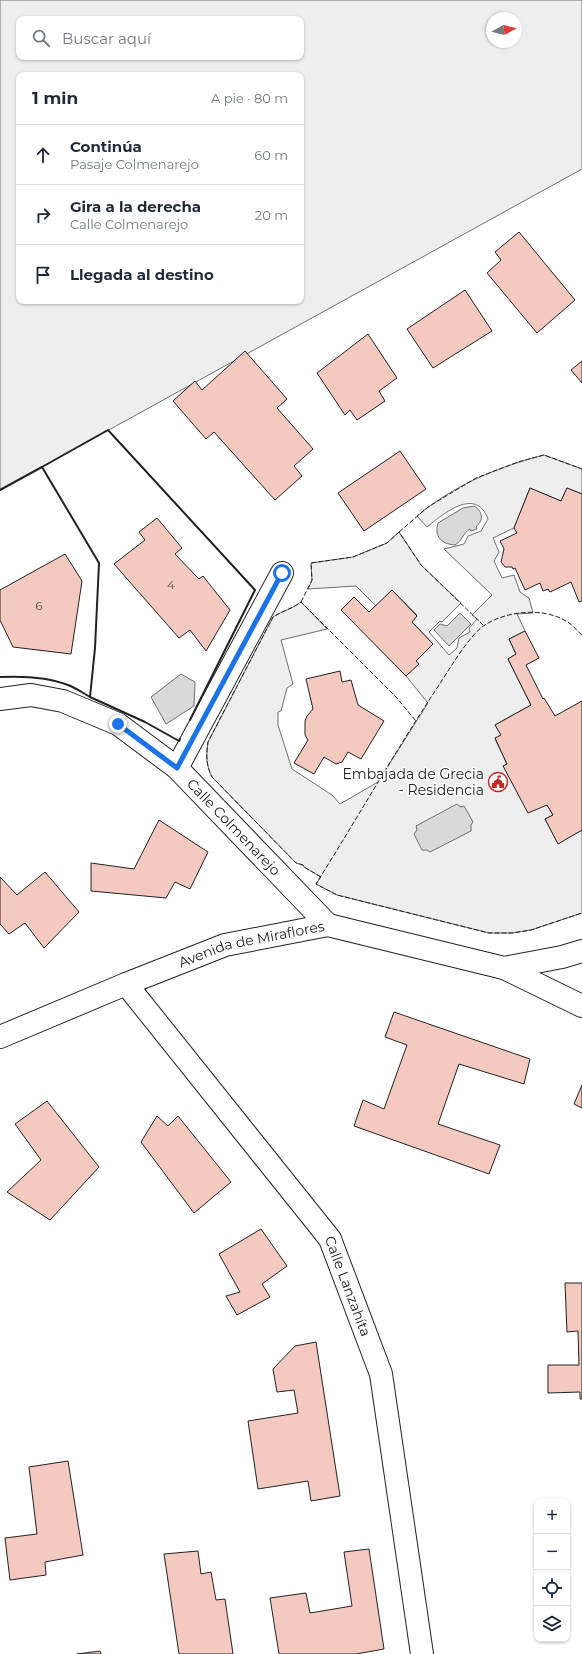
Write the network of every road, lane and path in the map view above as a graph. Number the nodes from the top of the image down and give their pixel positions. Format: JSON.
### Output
{"nodes":[{"id":1,"x":282,"y":573,"type":"dead end"},
{"id":2,"x":0,"y":699,"type":"edge"},
{"id":3,"x":177,"y":768,"type":"junction"},
{"id":4,"x":328,"y":925,"type":"junction"},
{"id":5,"x":582,"y":951,"type":"edge"},
{"id":6,"x":504,"y":968,"type":"junction"},
{"id":7,"x":126,"y":984,"type":"junction"},
{"id":8,"x":582,"y":1006,"type":"edge"},
{"id":9,"x":0,"y":1037,"type":"edge"},
{"id":10,"x":422,"y":1654,"type":"edge"}],
"edges":[{"from":1,"to":3,"type":"street"},
{"from":2,"to":3,"type":"street","name":"Calle Colmenarejo"},
{"from":3,"to":4,"type":"street","name":"Calle Colmenarejo"},
{"from":4,"to":6,"type":"street","name":"Avenida de Miraflores"},
{"from":4,"to":7,"type":"street","name":"Avenida de Miraflores"},
{"from":5,"to":6,"type":"street","name":"Avenida de Miraflores"},
{"from":6,"to":8,"type":"street"},
{"from":7,"to":9,"type":"street","name":"Avenida de Miraflores"},
{"from":7,"to":10,"type":"street","name":"Calle Lanzahíta"}]}
